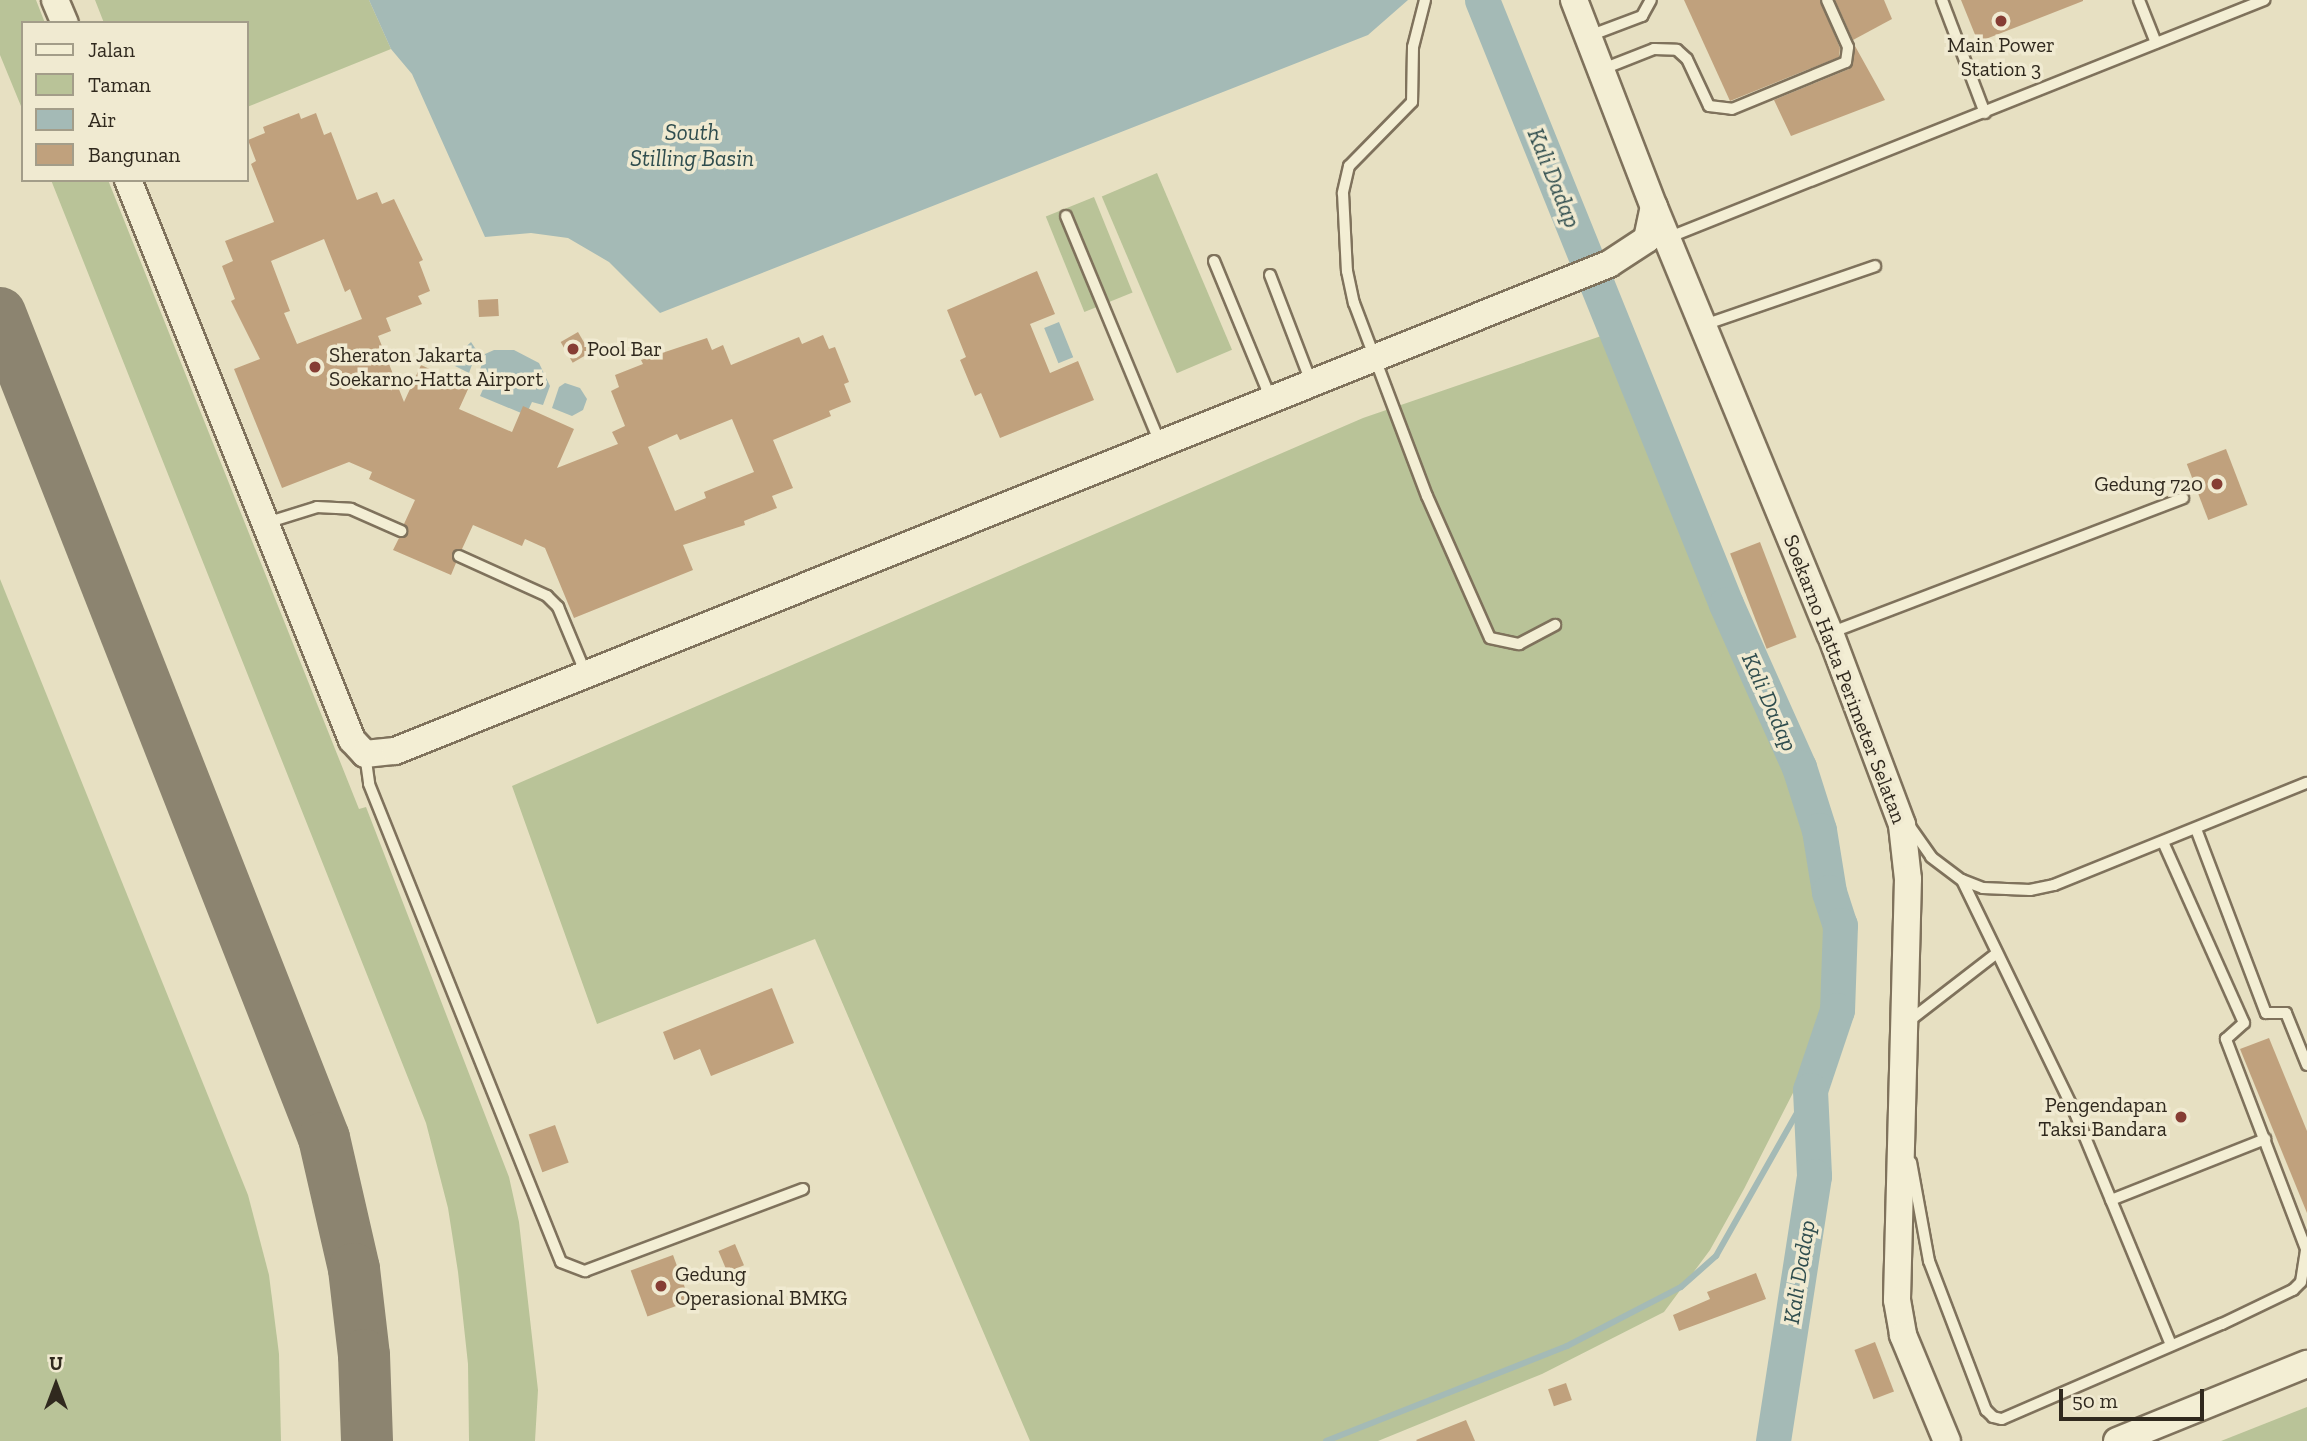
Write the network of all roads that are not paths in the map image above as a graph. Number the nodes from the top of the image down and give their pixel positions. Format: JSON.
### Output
{"nodes":[{"id":1,"x":55,"y":0,"type":"edge"},
{"id":2,"x":1425,"y":0,"type":"edge"},
{"id":3,"x":1574,"y":0,"type":"edge"},
{"id":4,"x":1651,"y":0,"type":"edge"},
{"id":5,"x":1827,"y":0,"type":"edge"},
{"id":6,"x":1942,"y":0,"type":"edge"},
{"id":7,"x":2139,"y":0,"type":"edge"},
{"id":8,"x":2264,"y":0,"type":"edge"},
{"id":9,"x":64,"y":21,"type":"edge"},
{"id":10,"x":1588,"y":36,"type":"junction"},
{"id":11,"x":2156,"y":43,"type":"junction"},
{"id":12,"x":1599,"y":71,"type":"junction"},
{"id":13,"x":1985,"y":113,"type":"junction"},
{"id":14,"x":129,"y":182,"type":"edge"},
{"id":15,"x":1654,"y":207,"type":"junction"},
{"id":16,"x":1066,"y":216,"type":"dead end"},
{"id":17,"x":1667,"y":238,"type":"junction"},
{"id":18,"x":1214,"y":261,"type":"dead end"},
{"id":19,"x":1875,"y":266,"type":"dead end"},
{"id":20,"x":1270,"y":275,"type":"dead end"},
{"id":21,"x":1703,"y":326,"type":"junction"},
{"id":22,"x":1376,"y":358,"type":"junction"},
{"id":23,"x":1311,"y":382,"type":"junction"},
{"id":24,"x":1271,"y":401,"type":"junction"},
{"id":25,"x":1160,"y":444,"type":"junction"},
{"id":26,"x":2183,"y":499,"type":"dead end"},
{"id":27,"x":265,"y":523,"type":"junction"},
{"id":28,"x":401,"y":531,"type":"dead end"},
{"id":29,"x":459,"y":556,"type":"dead end"},
{"id":30,"x":1555,"y":625,"type":"dead end"},
{"id":31,"x":1830,"y":633,"type":"junction"},
{"id":32,"x":587,"y":674,"type":"junction"},
{"id":33,"x":365,"y":754,"type":"junction"},
{"id":34,"x":2307,"y":783,"type":"edge"},
{"id":35,"x":1896,"y":805,"type":"junction"},
{"id":36,"x":2196,"y":829,"type":"junction"},
{"id":37,"x":2163,"y":842,"type":"junction"},
{"id":38,"x":1962,"y":880,"type":"junction"},
{"id":39,"x":1997,"y":953,"type":"junction"},
{"id":40,"x":1903,"y":1026,"type":"junction"},
{"id":41,"x":2307,"y":1065,"type":"edge"},
{"id":42,"x":1900,"y":1103,"type":"junction"},
{"id":43,"x":2265,"y":1139,"type":"junction"},
{"id":44,"x":803,"y":1189,"type":"dead end"},
{"id":45,"x":2111,"y":1200,"type":"junction"},
{"id":46,"x":2171,"y":1345,"type":"junction"},
{"id":47,"x":2307,"y":1364,"type":"edge"},
{"id":48,"x":1947,"y":1441,"type":"edge"},
{"id":49,"x":2117,"y":1441,"type":"edge"}],
"edges":[{"from":1,"to":9,"type":"street"},
{"from":2,"to":22,"type":"lane"},
{"from":3,"to":10,"type":"street"},
{"from":4,"to":10,"type":"lane"},
{"from":5,"to":12,"type":"lane"},
{"from":6,"to":13,"type":"lane"},
{"from":7,"to":11,"type":"lane"},
{"from":8,"to":11,"type":"lane"},
{"from":10,"to":12,"type":"street"},
{"from":11,"to":13,"type":"lane"},
{"from":12,"to":15,"type":"street"},
{"from":13,"to":17,"type":"lane"},
{"from":14,"to":27,"type":"street"},
{"from":15,"to":17,"type":"street","name":"Soekarno Hatta Perimeter Selatan"},
{"from":15,"to":22,"type":"street"},
{"from":16,"to":25,"type":"lane"},
{"from":17,"to":21,"type":"street","name":"Soekarno Hatta Perimeter Selatan"},
{"from":18,"to":24,"type":"lane"},
{"from":19,"to":21,"type":"lane"},
{"from":20,"to":23,"type":"lane"},
{"from":21,"to":31,"type":"street","name":"Soekarno Hatta Perimeter Selatan"},
{"from":22,"to":23,"type":"street"},
{"from":22,"to":30,"type":"lane"},
{"from":23,"to":24,"type":"street"},
{"from":24,"to":25,"type":"street"},
{"from":25,"to":32,"type":"street"},
{"from":26,"to":31,"type":"lane"},
{"from":27,"to":28,"type":"lane"},
{"from":27,"to":33,"type":"street"},
{"from":29,"to":32,"type":"lane"},
{"from":31,"to":35,"type":"street","name":"Soekarno Hatta Perimeter Selatan"},
{"from":32,"to":33,"type":"street"},
{"from":33,"to":44,"type":"lane"},
{"from":34,"to":36,"type":"lane"},
{"from":35,"to":38,"type":"lane"},
{"from":35,"to":40,"type":"street","name":"Soekarno Hatta Perimeter Selatan"},
{"from":36,"to":37,"type":"lane"},
{"from":36,"to":41,"type":"lane"},
{"from":37,"to":38,"type":"lane"},
{"from":37,"to":43,"type":"lane"},
{"from":38,"to":39,"type":"lane"},
{"from":39,"to":40,"type":"lane"},
{"from":39,"to":45,"type":"lane"},
{"from":40,"to":42,"type":"street","name":"Soekarno Hatta Perimeter Selatan"},
{"from":42,"to":46,"type":"lane"},
{"from":42,"to":48,"type":"street","name":"Soekarno Hatta Perimeter Selatan"},
{"from":43,"to":45,"type":"lane"},
{"from":43,"to":46,"type":"lane"},
{"from":45,"to":46,"type":"lane"},
{"from":47,"to":49,"type":"street"}]}
